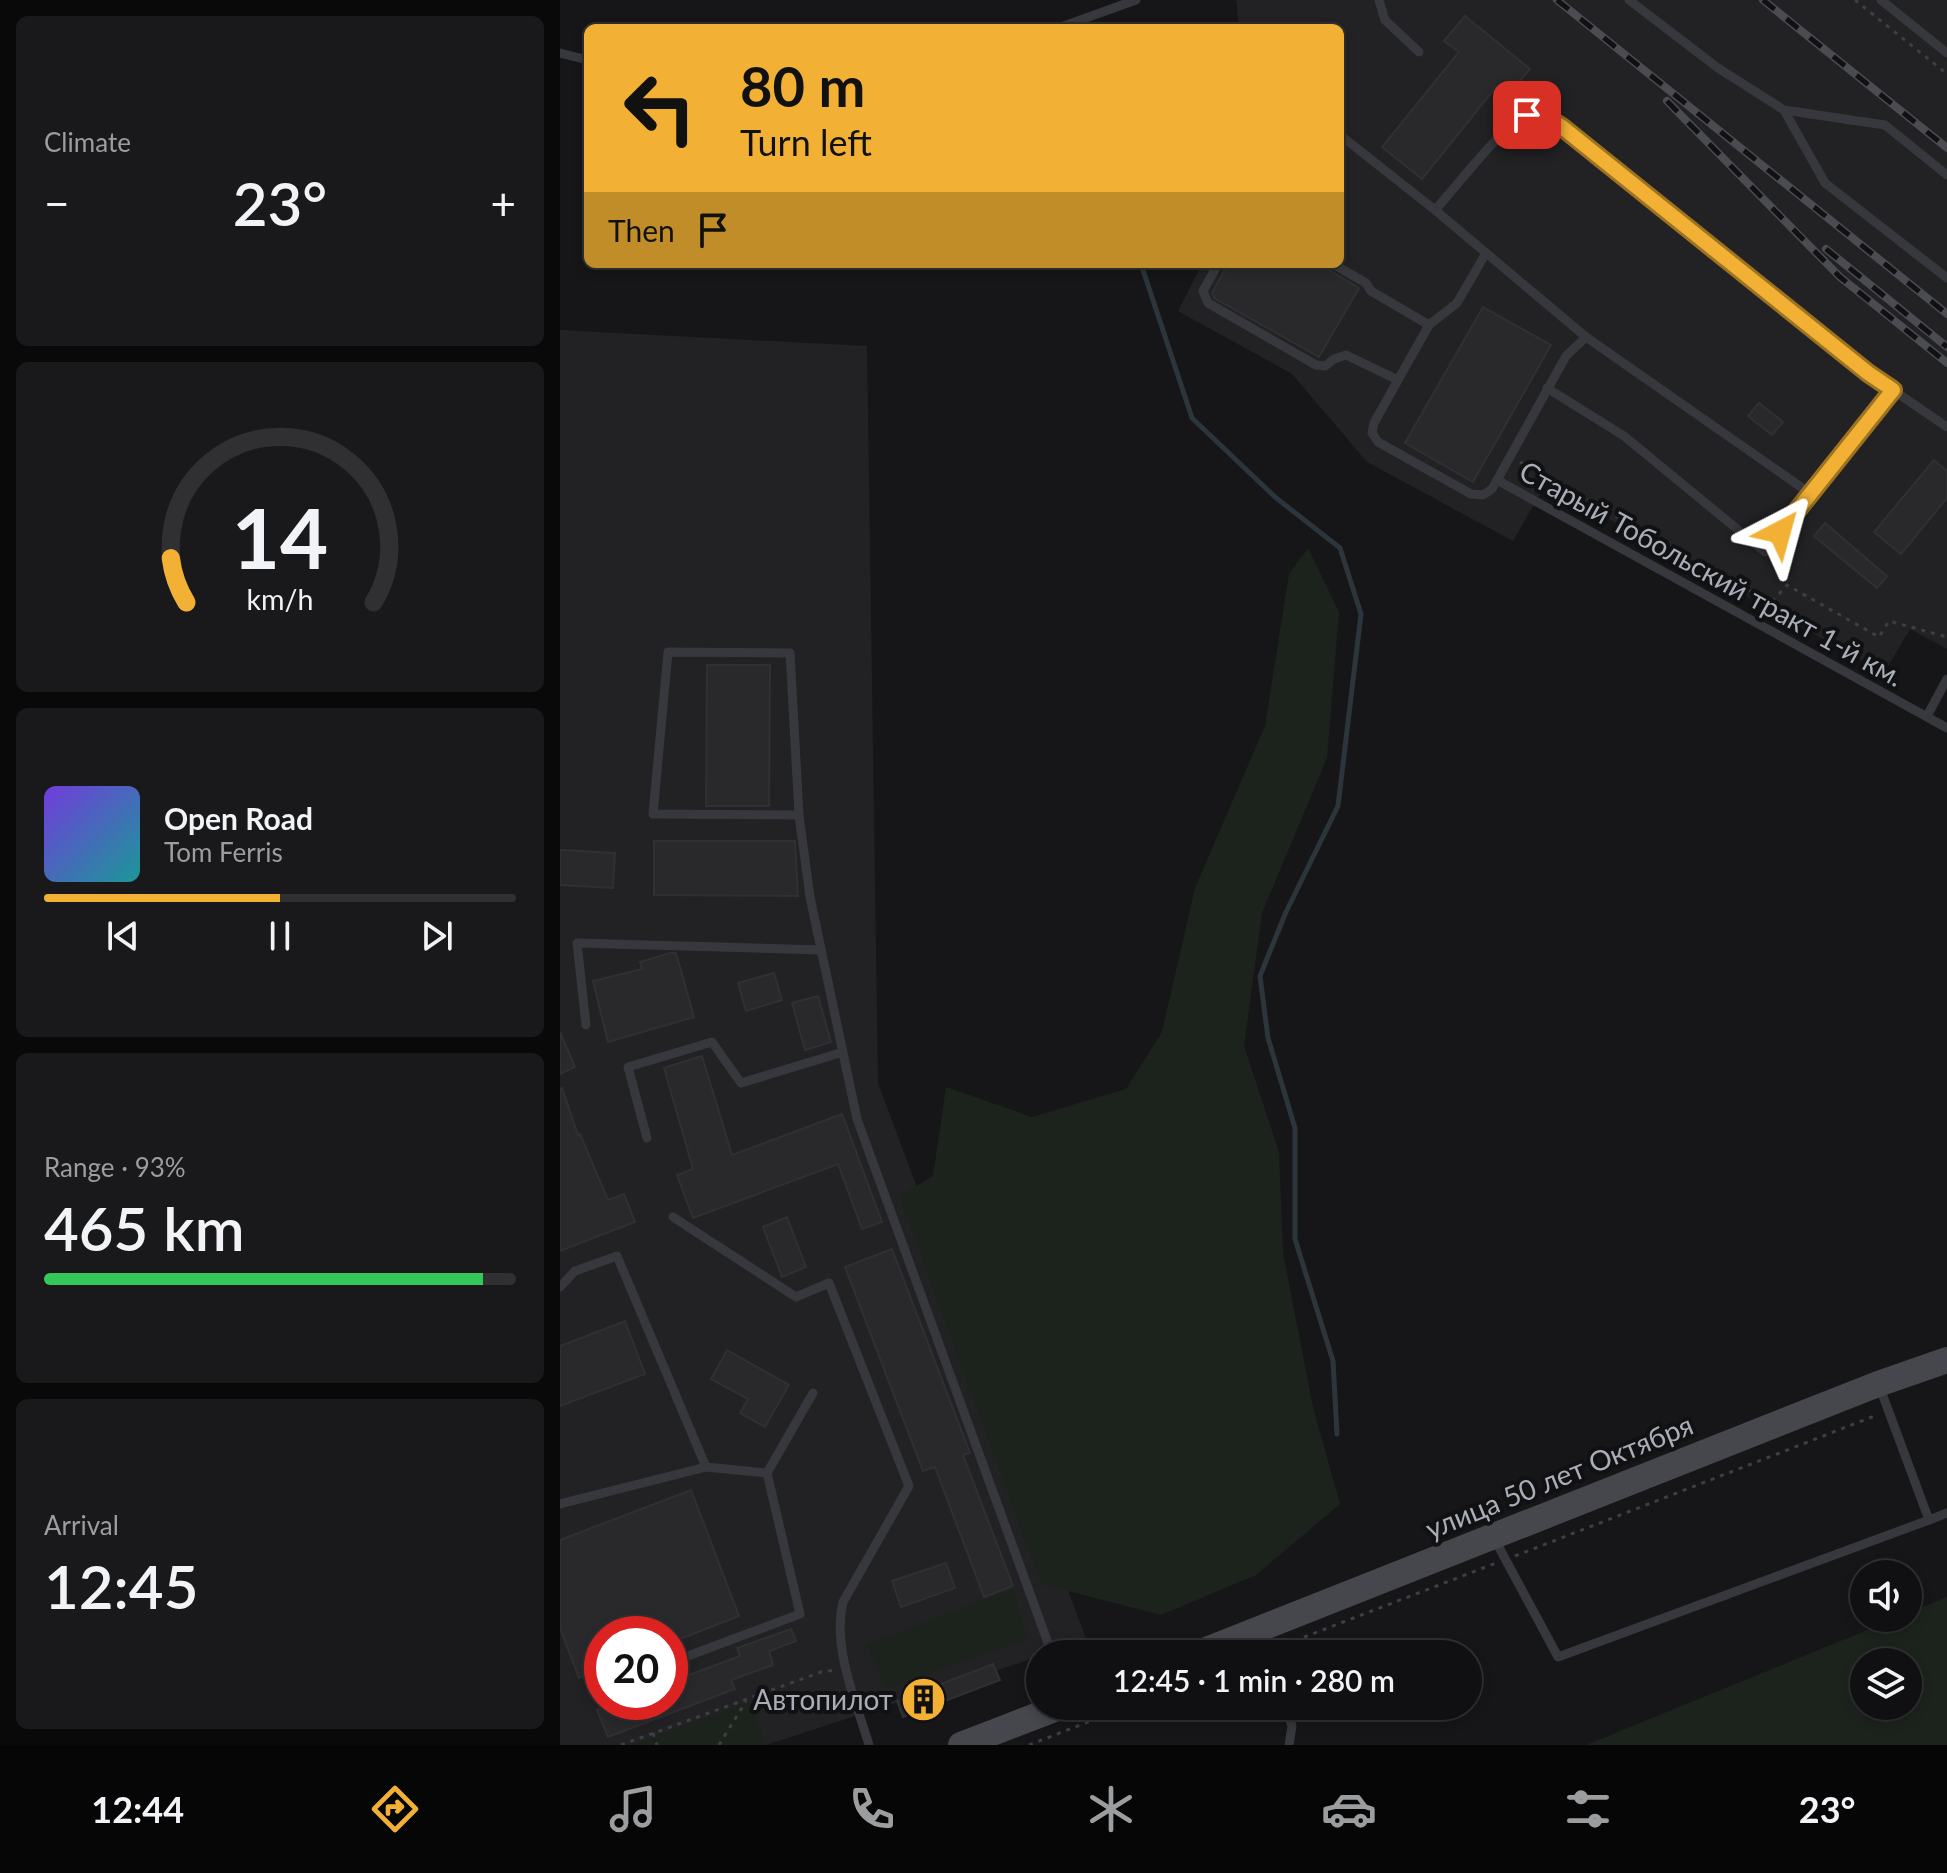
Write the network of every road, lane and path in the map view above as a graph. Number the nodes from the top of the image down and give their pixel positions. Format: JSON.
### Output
{"nodes":[{"id":1,"x":1136,"y":0,"type":"edge"},
{"id":2,"x":1379,"y":0,"type":"edge"},
{"id":3,"x":1629,"y":0,"type":"edge"},
{"id":4,"x":1855,"y":0,"type":"edge"},
{"id":5,"x":1881,"y":0,"type":"edge"},
{"id":6,"x":1069,"y":24,"type":"edge"},
{"id":7,"x":1419,"y":52,"type":"dead end"},
{"id":8,"x":560,"y":53,"type":"edge"},
{"id":9,"x":1947,"y":53,"type":"edge"},
{"id":10,"x":584,"y":59,"type":"edge"},
{"id":11,"x":1947,"y":74,"type":"edge"},
{"id":12,"x":1784,"y":110,"type":"junction"},
{"id":13,"x":1344,"y":138,"type":"edge"},
{"id":14,"x":1947,"y":175,"type":"edge"},
{"id":15,"x":1435,"y":210,"type":"junction"},
{"id":16,"x":1486,"y":253,"type":"junction"},
{"id":17,"x":1216,"y":268,"type":"edge"},
{"id":18,"x":1340,"y":268,"type":"edge"},
{"id":19,"x":1947,"y":278,"type":"edge"},
{"id":20,"x":1429,"y":325,"type":"junction"},
{"id":21,"x":1586,"y":337,"type":"junction"},
{"id":22,"x":1398,"y":380,"type":"junction"},
{"id":23,"x":1547,"y":388,"type":"junction"},
{"id":24,"x":1893,"y":390,"type":"junction"},
{"id":25,"x":1947,"y":427,"type":"edge"},
{"id":26,"x":1510,"y":457,"type":"junction"},
{"id":27,"x":1497,"y":480,"type":"junction"},
{"id":28,"x":1811,"y":494,"type":"junction"},
{"id":29,"x":1947,"y":637,"type":"edge"},
{"id":30,"x":1947,"y":679,"type":"edge"},
{"id":31,"x":1927,"y":716,"type":"junction"},
{"id":32,"x":1947,"y":728,"type":"edge"},
{"id":33,"x":799,"y":815,"type":"junction"},
{"id":34,"x":821,"y":950,"type":"junction"},
{"id":35,"x":586,"y":1025,"type":"dead end"},
{"id":36,"x":843,"y":1052,"type":"junction"},
{"id":37,"x":647,"y":1138,"type":"dead end"},
{"id":38,"x":673,"y":1217,"type":"dead end"},
{"id":39,"x":560,"y":1287,"type":"edge"},
{"id":40,"x":1947,"y":1360,"type":"edge"},
{"id":41,"x":1878,"y":1384,"type":"junction"},
{"id":42,"x":813,"y":1393,"type":"dead end"},
{"id":43,"x":1888,"y":1411,"type":"junction"},
{"id":44,"x":706,"y":1467,"type":"junction"},
{"id":45,"x":767,"y":1473,"type":"junction"},
{"id":46,"x":560,"y":1504,"type":"edge"},
{"id":47,"x":1947,"y":1513,"type":"edge"},
{"id":48,"x":1929,"y":1520,"type":"junction"},
{"id":49,"x":1499,"y":1548,"type":"junction"},
{"id":50,"x":1047,"y":1640,"type":"edge"},
{"id":51,"x":1276,"y":1640,"type":"edge"},
{"id":52,"x":1276,"y":1640,"type":"edge"},
{"id":53,"x":688,"y":1656,"type":"edge"},
{"id":54,"x":847,"y":1668,"type":"junction"},
{"id":55,"x":747,"y":1699,"type":"junction"},
{"id":56,"x":1026,"y":1720,"type":"edge"},
{"id":57,"x":1093,"y":1720,"type":"edge"},
{"id":58,"x":1290,"y":1720,"type":"edge"},
{"id":59,"x":653,"y":1733,"type":"junction"},
{"id":60,"x":621,"y":1745,"type":"edge"},
{"id":61,"x":657,"y":1745,"type":"edge"},
{"id":62,"x":719,"y":1745,"type":"edge"},
{"id":63,"x":869,"y":1745,"type":"edge"},
{"id":64,"x":961,"y":1745,"type":"edge"},
{"id":65,"x":1029,"y":1745,"type":"edge"},
{"id":66,"x":1289,"y":1745,"type":"edge"}],
"edges":[{"from":1,"to":6,"type":"lane"},
{"from":2,"to":7,"type":"lane"},
{"from":3,"to":12,"type":"lane"},
{"from":4,"to":11,"type":"path"},
{"from":5,"to":9,"type":"lane"},
{"from":8,"to":10,"type":"lane"},
{"from":12,"to":14,"type":"lane"},
{"from":12,"to":19,"type":"lane"},
{"from":13,"to":15,"type":"lane"},
{"from":15,"to":16,"type":"lane"},
{"from":15,"to":24,"type":"lane"},
{"from":16,"to":20,"type":"lane"},
{"from":16,"to":21,"type":"lane"},
{"from":17,"to":22,"type":"lane"},
{"from":18,"to":20,"type":"lane"},
{"from":20,"to":22,"type":"lane"},
{"from":21,"to":23,"type":"lane"},
{"from":21,"to":28,"type":"lane"},
{"from":22,"to":27,"type":"lane"},
{"from":23,"to":26,"type":"lane"},
{"from":23,"to":28,"type":"lane"},
{"from":24,"to":25,"type":"lane"},
{"from":24,"to":28,"type":"lane"},
{"from":26,"to":27,"type":"lane"},
{"from":26,"to":29,"type":"path"},
{"from":27,"to":31,"type":"lane","name":"Старый Тобольский тракт 1-й км."},
{"from":30,"to":31,"type":"lane"},
{"from":31,"to":32,"type":"lane","name":"Старый Тобольский тракт 1-й км."},
{"from":33,"to":33,"type":"lane"},
{"from":33,"to":34,"type":"lane"},
{"from":34,"to":35,"type":"lane"},
{"from":34,"to":36,"type":"lane"},
{"from":36,"to":37,"type":"lane"},
{"from":36,"to":50,"type":"lane"},
{"from":38,"to":54,"type":"lane"},
{"from":39,"to":44,"type":"lane"},
{"from":40,"to":41,"type":"main road","name":"улица 50 лет Октября"},
{"from":41,"to":43,"type":"lane"},
{"from":41,"to":49,"type":"main road","name":"улица 50 лет Октября"},
{"from":42,"to":45,"type":"lane"},
{"from":43,"to":48,"type":"lane"},
{"from":43,"to":49,"type":"path"},
{"from":44,"to":45,"type":"lane"},
{"from":44,"to":46,"type":"lane"},
{"from":45,"to":53,"type":"lane"},
{"from":47,"to":48,"type":"lane"},
{"from":48,"to":49,"type":"lane"},
{"from":49,"to":51,"type":"main road","name":"улица 50 лет Октября"},
{"from":49,"to":52,"type":"path"},
{"from":54,"to":55,"type":"path"},
{"from":54,"to":63,"type":"lane"},
{"from":55,"to":59,"type":"path"},
{"from":55,"to":62,"type":"path"},
{"from":56,"to":64,"type":"main road"},
{"from":57,"to":65,"type":"path"},
{"from":58,"to":66,"type":"lane"},
{"from":59,"to":60,"type":"path"},
{"from":59,"to":61,"type":"path"}]}
